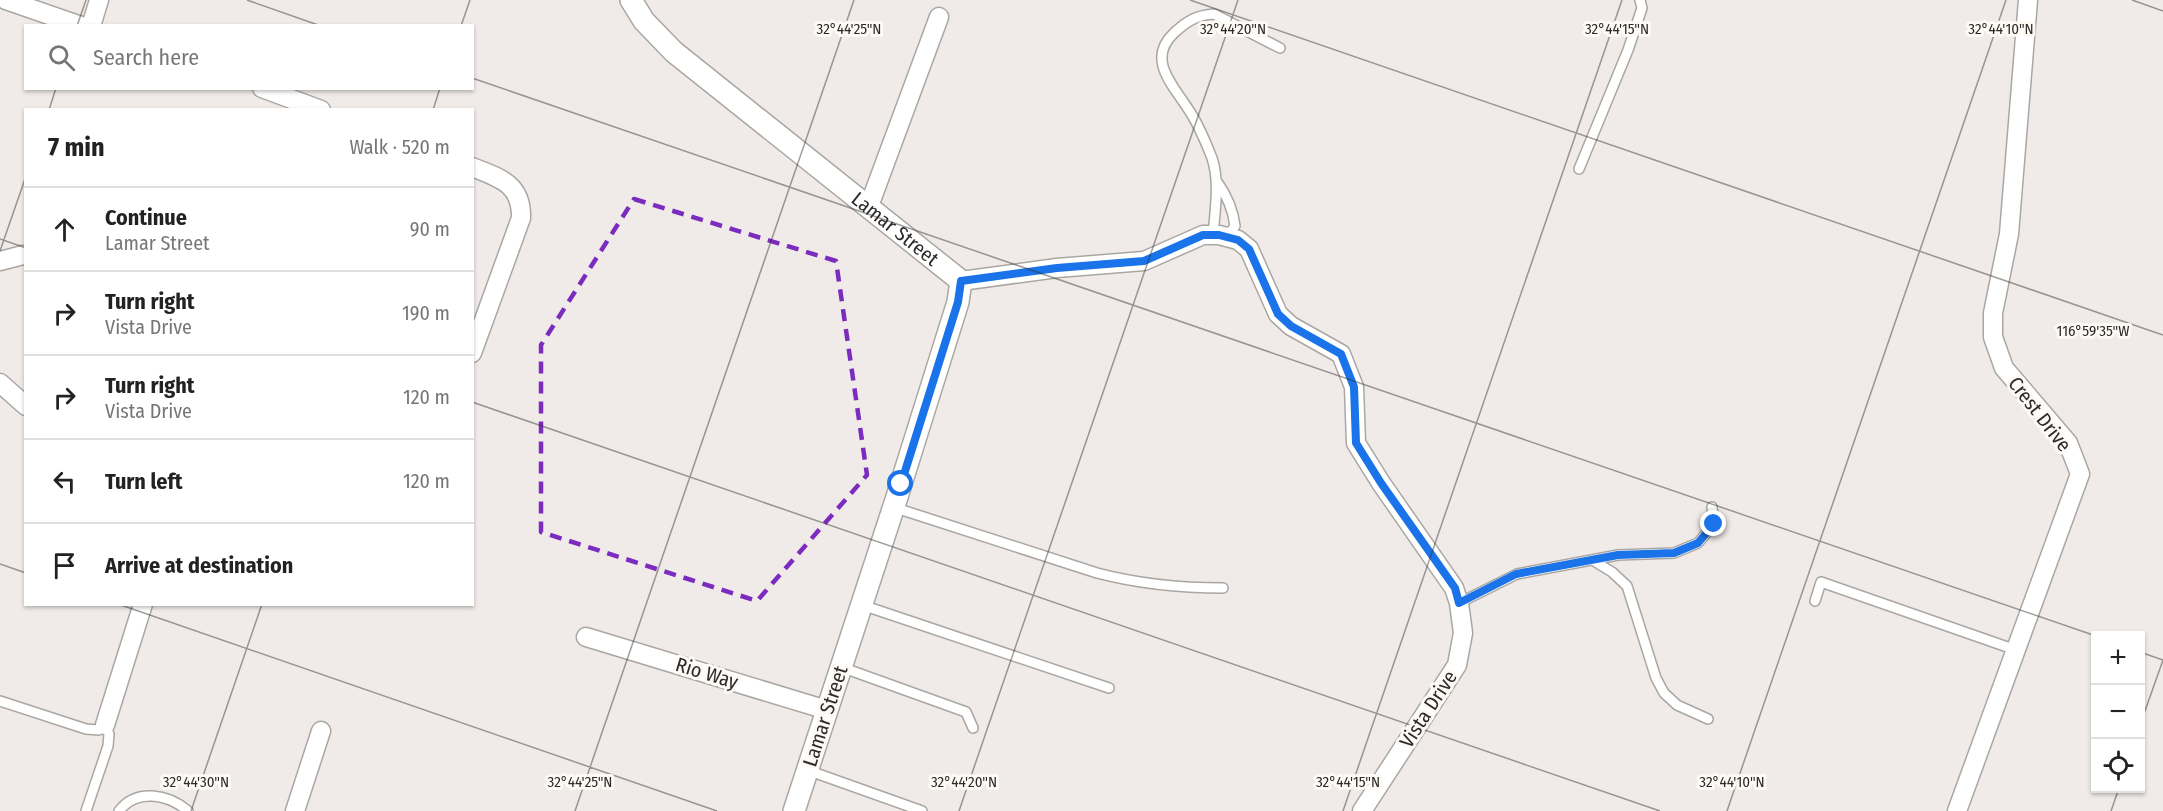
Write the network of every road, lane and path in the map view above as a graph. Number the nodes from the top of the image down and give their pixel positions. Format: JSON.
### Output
{"nodes":[{"id":1,"x":6,"y":0,"type":"edge"},
{"id":2,"x":99,"y":0,"type":"edge"},
{"id":3,"x":631,"y":0,"type":"edge"},
{"id":4,"x":1640,"y":0,"type":"edge"},
{"id":5,"x":2028,"y":0,"type":"edge"},
{"id":6,"x":939,"y":17,"type":"dead end"},
{"id":7,"x":75,"y":24,"type":"edge"},
{"id":8,"x":92,"y":24,"type":"edge"},
{"id":9,"x":1280,"y":48,"type":"dead end"},
{"id":10,"x":268,"y":90,"type":"edge"},
{"id":11,"x":317,"y":108,"type":"edge"},
{"id":12,"x":474,"y":168,"type":"edge"},
{"id":13,"x":1580,"y":169,"type":"dead end"},
{"id":14,"x":1216,"y":180,"type":"junction"},
{"id":15,"x":869,"y":206,"type":"junction"},
{"id":16,"x":1220,"y":236,"type":"junction"},
{"id":17,"x":24,"y":252,"type":"edge"},
{"id":18,"x":0,"y":261,"type":"edge"},
{"id":19,"x":961,"y":281,"type":"junction"},
{"id":20,"x":474,"y":347,"type":"edge"},
{"id":21,"x":0,"y":383,"type":"edge"},
{"id":22,"x":24,"y":404,"type":"edge"},
{"id":23,"x":896,"y":500,"type":"junction"},
{"id":24,"x":1712,"y":507,"type":"dead end"},
{"id":25,"x":1594,"y":561,"type":"junction"},
{"id":26,"x":1222,"y":588,"type":"dead end"},
{"id":27,"x":1815,"y":601,"type":"dead end"},
{"id":28,"x":1459,"y":603,"type":"junction"},
{"id":29,"x":861,"y":605,"type":"junction"},
{"id":30,"x":142,"y":606,"type":"edge"},
{"id":31,"x":586,"y":637,"type":"dead end"},
{"id":32,"x":2016,"y":650,"type":"junction"},
{"id":33,"x":841,"y":667,"type":"junction"},
{"id":34,"x":1109,"y":688,"type":"dead end"},
{"id":35,"x":0,"y":700,"type":"edge"},
{"id":36,"x":827,"y":710,"type":"junction"},
{"id":37,"x":1708,"y":719,"type":"dead end"},
{"id":38,"x":105,"y":725,"type":"junction"},
{"id":39,"x":973,"y":728,"type":"dead end"},
{"id":40,"x":321,"y":731,"type":"dead end"},
{"id":41,"x":807,"y":770,"type":"junction"},
{"id":42,"x":86,"y":811,"type":"edge"},
{"id":43,"x":119,"y":811,"type":"edge"},
{"id":44,"x":188,"y":811,"type":"edge"},
{"id":45,"x":295,"y":811,"type":"edge"},
{"id":46,"x":794,"y":811,"type":"edge"},
{"id":47,"x":922,"y":811,"type":"edge"},
{"id":48,"x":1362,"y":811,"type":"edge"},
{"id":49,"x":1957,"y":811,"type":"edge"}],
"edges":[{"from":1,"to":7,"type":"street"},
{"from":2,"to":8,"type":"street"},
{"from":3,"to":15,"type":"street","name":"Lamar Street"},
{"from":4,"to":13,"type":"lane"},
{"from":5,"to":32,"type":"street","name":"Crest Drive"},
{"from":6,"to":15,"type":"street"},
{"from":9,"to":14,"type":"lane"},
{"from":10,"to":11,"type":"street"},
{"from":12,"to":20,"type":"street"},
{"from":14,"to":16,"type":"lane"},
{"from":14,"to":16,"type":"lane"},
{"from":15,"to":19,"type":"street","name":"Lamar Street"},
{"from":16,"to":19,"type":"street"},
{"from":16,"to":28,"type":"street","name":"Vista Drive"},
{"from":17,"to":18,"type":"street"},
{"from":19,"to":23,"type":"street","name":"Lamar Street"},
{"from":21,"to":22,"type":"street"},
{"from":23,"to":26,"type":"lane"},
{"from":23,"to":29,"type":"street","name":"Lamar Street"},
{"from":24,"to":25,"type":"lane"},
{"from":25,"to":28,"type":"lane"},
{"from":25,"to":37,"type":"lane"},
{"from":27,"to":32,"type":"lane"},
{"from":28,"to":48,"type":"street","name":"Vista Drive"},
{"from":29,"to":33,"type":"street","name":"Lamar Street"},
{"from":29,"to":34,"type":"lane"},
{"from":30,"to":38,"type":"street"},
{"from":31,"to":36,"type":"street","name":"Rio Way"},
{"from":32,"to":49,"type":"street","name":"Crest Drive"},
{"from":33,"to":36,"type":"street","name":"Lamar Street"},
{"from":33,"to":39,"type":"lane"},
{"from":35,"to":38,"type":"lane"},
{"from":36,"to":41,"type":"street","name":"Lamar Street"},
{"from":38,"to":42,"type":"lane"},
{"from":40,"to":45,"type":"street"},
{"from":41,"to":46,"type":"street","name":"Lamar Street"},
{"from":41,"to":47,"type":"lane"},
{"from":43,"to":44,"type":"lane"}]}
